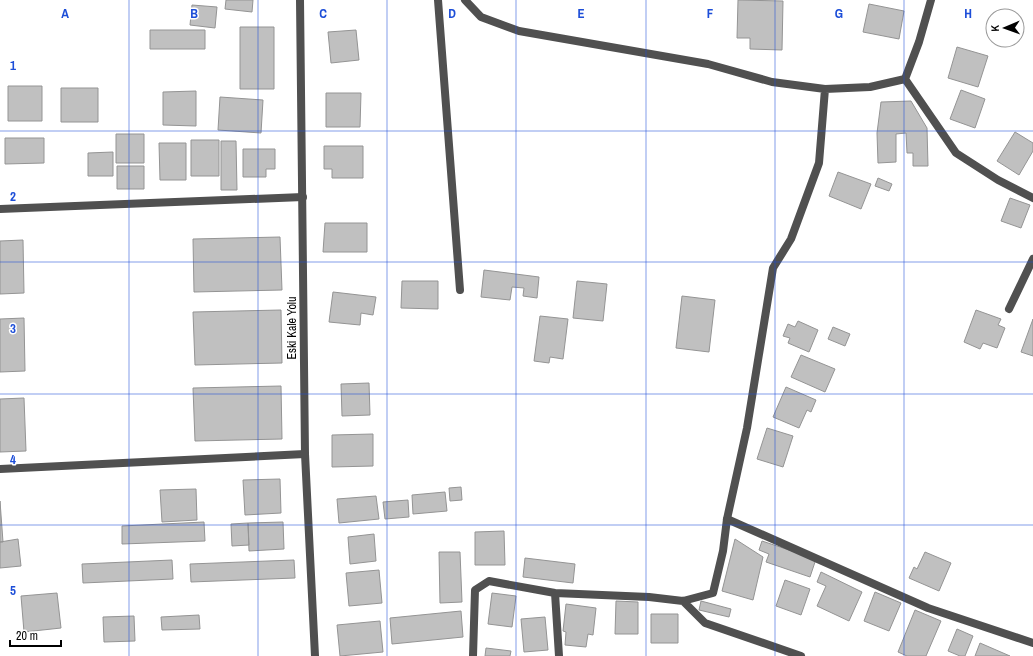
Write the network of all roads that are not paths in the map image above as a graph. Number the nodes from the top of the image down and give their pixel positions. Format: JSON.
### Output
{"nodes":[{"id":1,"x":300,"y":0,"type":"edge"},
{"id":2,"x":438,"y":0,"type":"edge"},
{"id":3,"x":465,"y":0,"type":"edge"},
{"id":4,"x":930,"y":0,"type":"edge"},
{"id":5,"x":906,"y":79,"type":"junction"},
{"id":6,"x":825,"y":89,"type":"junction"},
{"id":7,"x":303,"y":197,"type":"junction"},
{"id":8,"x":1033,"y":198,"type":"edge"},
{"id":9,"x":0,"y":209,"type":"edge"},
{"id":10,"x":1033,"y":259,"type":"edge"},
{"id":11,"x":460,"y":290,"type":"dead end"},
{"id":12,"x":1009,"y":309,"type":"dead end"},
{"id":13,"x":305,"y":454,"type":"junction"},
{"id":14,"x":0,"y":469,"type":"edge"},
{"id":15,"x":727,"y":519,"type":"junction"},
{"id":16,"x":555,"y":593,"type":"junction"},
{"id":17,"x":683,"y":601,"type":"junction"},
{"id":18,"x":1033,"y":643,"type":"edge"},
{"id":19,"x":787,"y":654,"type":"edge"},
{"id":20,"x":315,"y":656,"type":"edge"},
{"id":21,"x":473,"y":656,"type":"edge"},
{"id":22,"x":559,"y":656,"type":"edge"},
{"id":23,"x":801,"y":656,"type":"edge"}],
"edges":[{"from":1,"to":7,"type":"street","name":"Eski Kale Yolu"},
{"from":2,"to":11,"type":"street"},
{"from":3,"to":6,"type":"street"},
{"from":4,"to":5,"type":"street"},
{"from":5,"to":6,"type":"street"},
{"from":5,"to":8,"type":"street"},
{"from":6,"to":15,"type":"street"},
{"from":7,"to":9,"type":"street"},
{"from":7,"to":13,"type":"street","name":"Eski Kale Yolu"},
{"from":10,"to":12,"type":"street"},
{"from":13,"to":14,"type":"street"},
{"from":13,"to":20,"type":"street","name":"Eski Kale Yolu"},
{"from":15,"to":17,"type":"street"},
{"from":15,"to":18,"type":"street"},
{"from":16,"to":17,"type":"street"},
{"from":16,"to":21,"type":"street"},
{"from":16,"to":22,"type":"street"},
{"from":17,"to":19,"type":"street"},
{"from":19,"to":23,"type":"street"}]}
